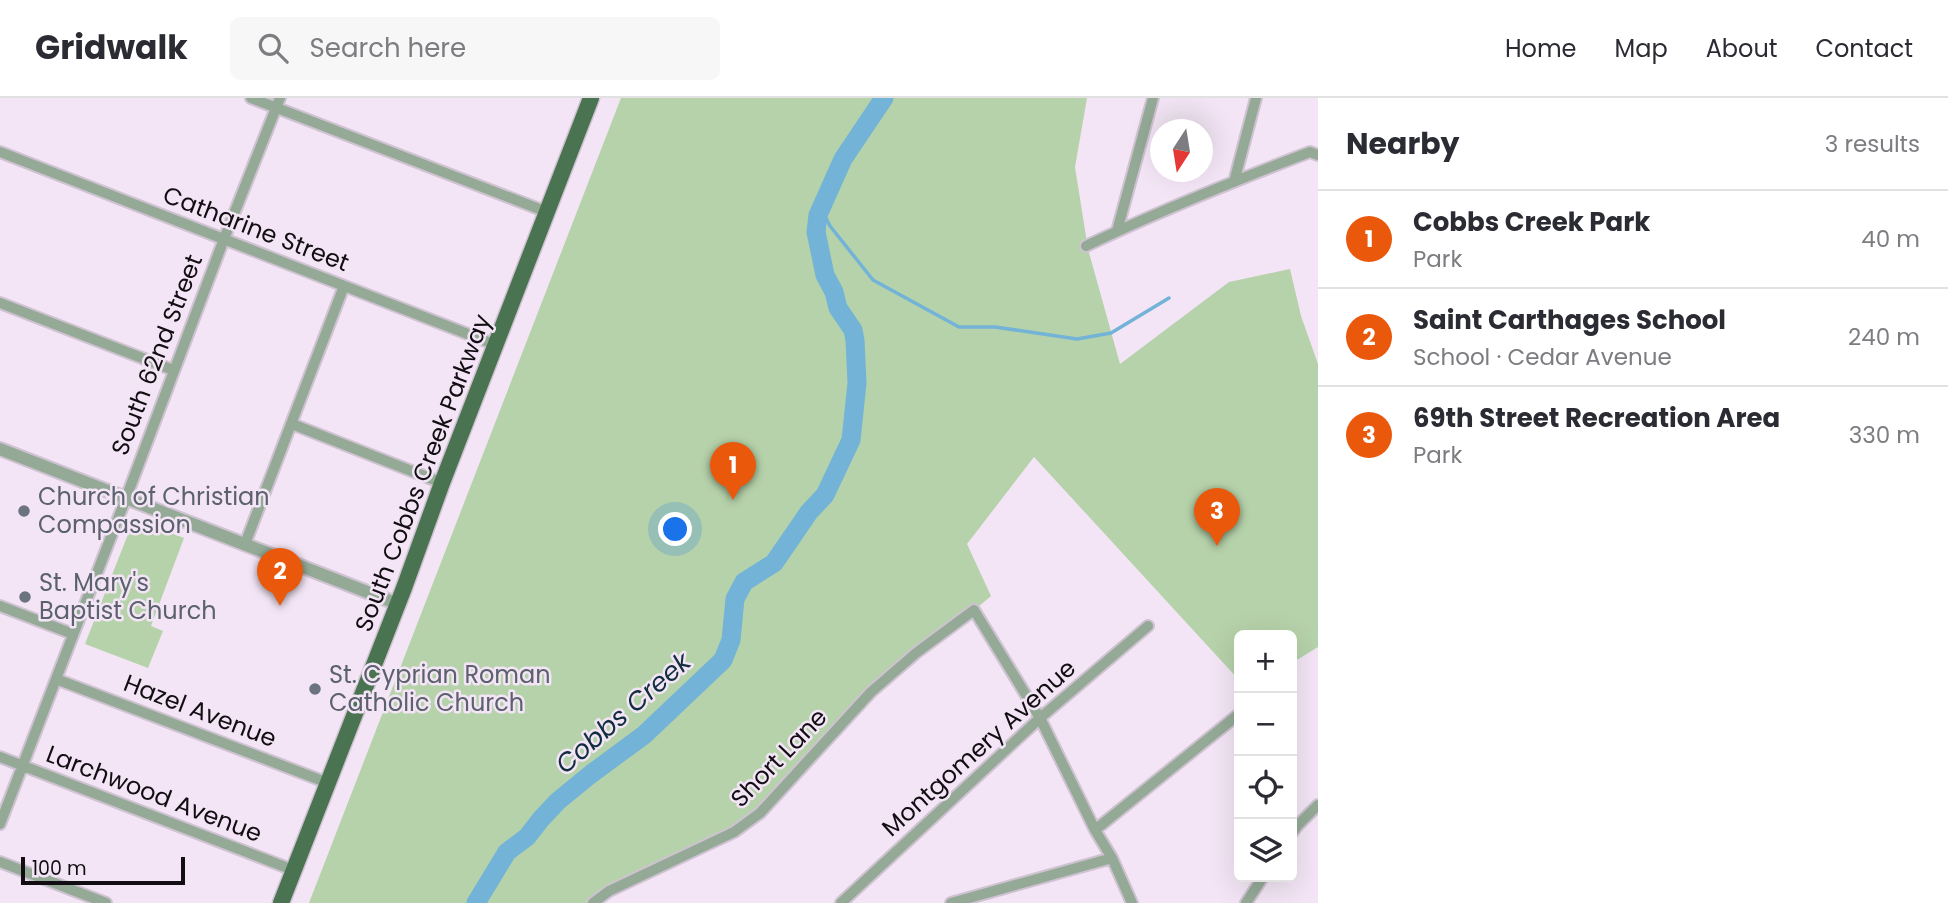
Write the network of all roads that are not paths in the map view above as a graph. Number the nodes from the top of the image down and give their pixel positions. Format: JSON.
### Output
{"nodes":[{"id":1,"x":251,"y":98,"type":"edge"},
{"id":2,"x":591,"y":98,"type":"edge"},
{"id":3,"x":1153,"y":98,"type":"edge"},
{"id":4,"x":1256,"y":98,"type":"edge"},
{"id":5,"x":278,"y":103,"type":"edge"},
{"id":6,"x":0,"y":152,"type":"edge"},
{"id":7,"x":1318,"y":155,"type":"edge"},
{"id":8,"x":1234,"y":181,"type":"junction"},
{"id":9,"x":547,"y":212,"type":"junction"},
{"id":10,"x":1117,"y":231,"type":"junction"},
{"id":11,"x":224,"y":239,"type":"junction"},
{"id":12,"x":1086,"y":246,"type":"dead end"},
{"id":13,"x":344,"y":286,"type":"junction"},
{"id":14,"x":0,"y":303,"type":"edge"},
{"id":15,"x":496,"y":345,"type":"junction"},
{"id":16,"x":173,"y":370,"type":"junction"},
{"id":17,"x":292,"y":424,"type":"junction"},
{"id":18,"x":0,"y":449,"type":"edge"},
{"id":19,"x":442,"y":483,"type":"junction"},
{"id":20,"x":126,"y":498,"type":"junction"},
{"id":21,"x":245,"y":544,"type":"junction"},
{"id":22,"x":398,"y":604,"type":"junction"},
{"id":23,"x":0,"y":606,"type":"edge"},
{"id":24,"x":1148,"y":626,"type":"dead end"},
{"id":25,"x":73,"y":634,"type":"junction"},
{"id":26,"x":56,"y":679,"type":"junction"},
{"id":27,"x":1234,"y":717,"type":"edge"},
{"id":28,"x":1040,"y":718,"type":"junction"},
{"id":29,"x":0,"y":757,"type":"edge"},
{"id":30,"x":22,"y":766,"type":"junction"},
{"id":31,"x":328,"y":783,"type":"junction"},
{"id":32,"x":1318,"y":806,"type":"edge"},
{"id":33,"x":0,"y":824,"type":"edge"},
{"id":34,"x":1297,"y":826,"type":"edge"},
{"id":35,"x":1095,"y":830,"type":"junction"},
{"id":36,"x":1112,"y":859,"type":"junction"},
{"id":37,"x":0,"y":862,"type":"edge"},
{"id":38,"x":293,"y":870,"type":"junction"},
{"id":39,"x":1260,"y":882,"type":"edge"},
{"id":40,"x":106,"y":903,"type":"edge"},
{"id":41,"x":281,"y":903,"type":"edge"},
{"id":42,"x":593,"y":903,"type":"edge"},
{"id":43,"x":841,"y":903,"type":"edge"},
{"id":44,"x":951,"y":903,"type":"edge"},
{"id":45,"x":1132,"y":903,"type":"edge"},
{"id":46,"x":1246,"y":903,"type":"edge"}],
"edges":[{"from":1,"to":5,"type":"street"},
{"from":2,"to":9,"type":"main road","name":"South Cobbs Creek Parkway"},
{"from":3,"to":10,"type":"street"},
{"from":4,"to":8,"type":"street"},
{"from":5,"to":9,"type":"street"},
{"from":5,"to":11,"type":"street","name":"South 62nd Street"},
{"from":6,"to":11,"type":"street","name":"Catharine Street"},
{"from":7,"to":8,"type":"street"},
{"from":8,"to":10,"type":"street"},
{"from":9,"to":15,"type":"main road","name":"South Cobbs Creek Parkway"},
{"from":10,"to":12,"type":"street"},
{"from":11,"to":13,"type":"street","name":"Catharine Street"},
{"from":11,"to":16,"type":"street","name":"South 62nd Street"},
{"from":13,"to":15,"type":"street","name":"Catharine Street"},
{"from":13,"to":17,"type":"street"},
{"from":14,"to":16,"type":"street"},
{"from":15,"to":19,"type":"main road","name":"South Cobbs Creek Parkway"},
{"from":16,"to":20,"type":"street","name":"South 62nd Street"},
{"from":17,"to":19,"type":"street"},
{"from":17,"to":21,"type":"street"},
{"from":18,"to":20,"type":"street"},
{"from":19,"to":22,"type":"main road","name":"South Cobbs Creek Parkway"},
{"from":20,"to":21,"type":"street"},
{"from":20,"to":25,"type":"street","name":"South 62nd Street"},
{"from":21,"to":22,"type":"street"},
{"from":22,"to":31,"type":"main road","name":"South Cobbs Creek Parkway"},
{"from":23,"to":25,"type":"street"},
{"from":24,"to":28,"type":"street","name":"Montgomery Avenue"},
{"from":25,"to":26,"type":"street","name":"South 62nd Street"},
{"from":26,"to":30,"type":"street","name":"South 62nd Street"},
{"from":26,"to":31,"type":"street","name":"Hazel Avenue"},
{"from":27,"to":35,"type":"street"},
{"from":28,"to":35,"type":"street"},
{"from":28,"to":42,"type":"street","name":"Short Lane"},
{"from":28,"to":43,"type":"street","name":"Montgomery Avenue"},
{"from":29,"to":30,"type":"street","name":"Larchwood Avenue"},
{"from":30,"to":33,"type":"street","name":"South 62nd Street"},
{"from":30,"to":38,"type":"street","name":"Larchwood Avenue"},
{"from":31,"to":38,"type":"main road","name":"South Cobbs Creek Parkway"},
{"from":32,"to":34,"type":"street"},
{"from":35,"to":36,"type":"street"},
{"from":36,"to":44,"type":"street"},
{"from":36,"to":45,"type":"street"},
{"from":37,"to":40,"type":"street"},
{"from":38,"to":41,"type":"main road","name":"South Cobbs Creek Parkway"},
{"from":39,"to":46,"type":"street"}]}
